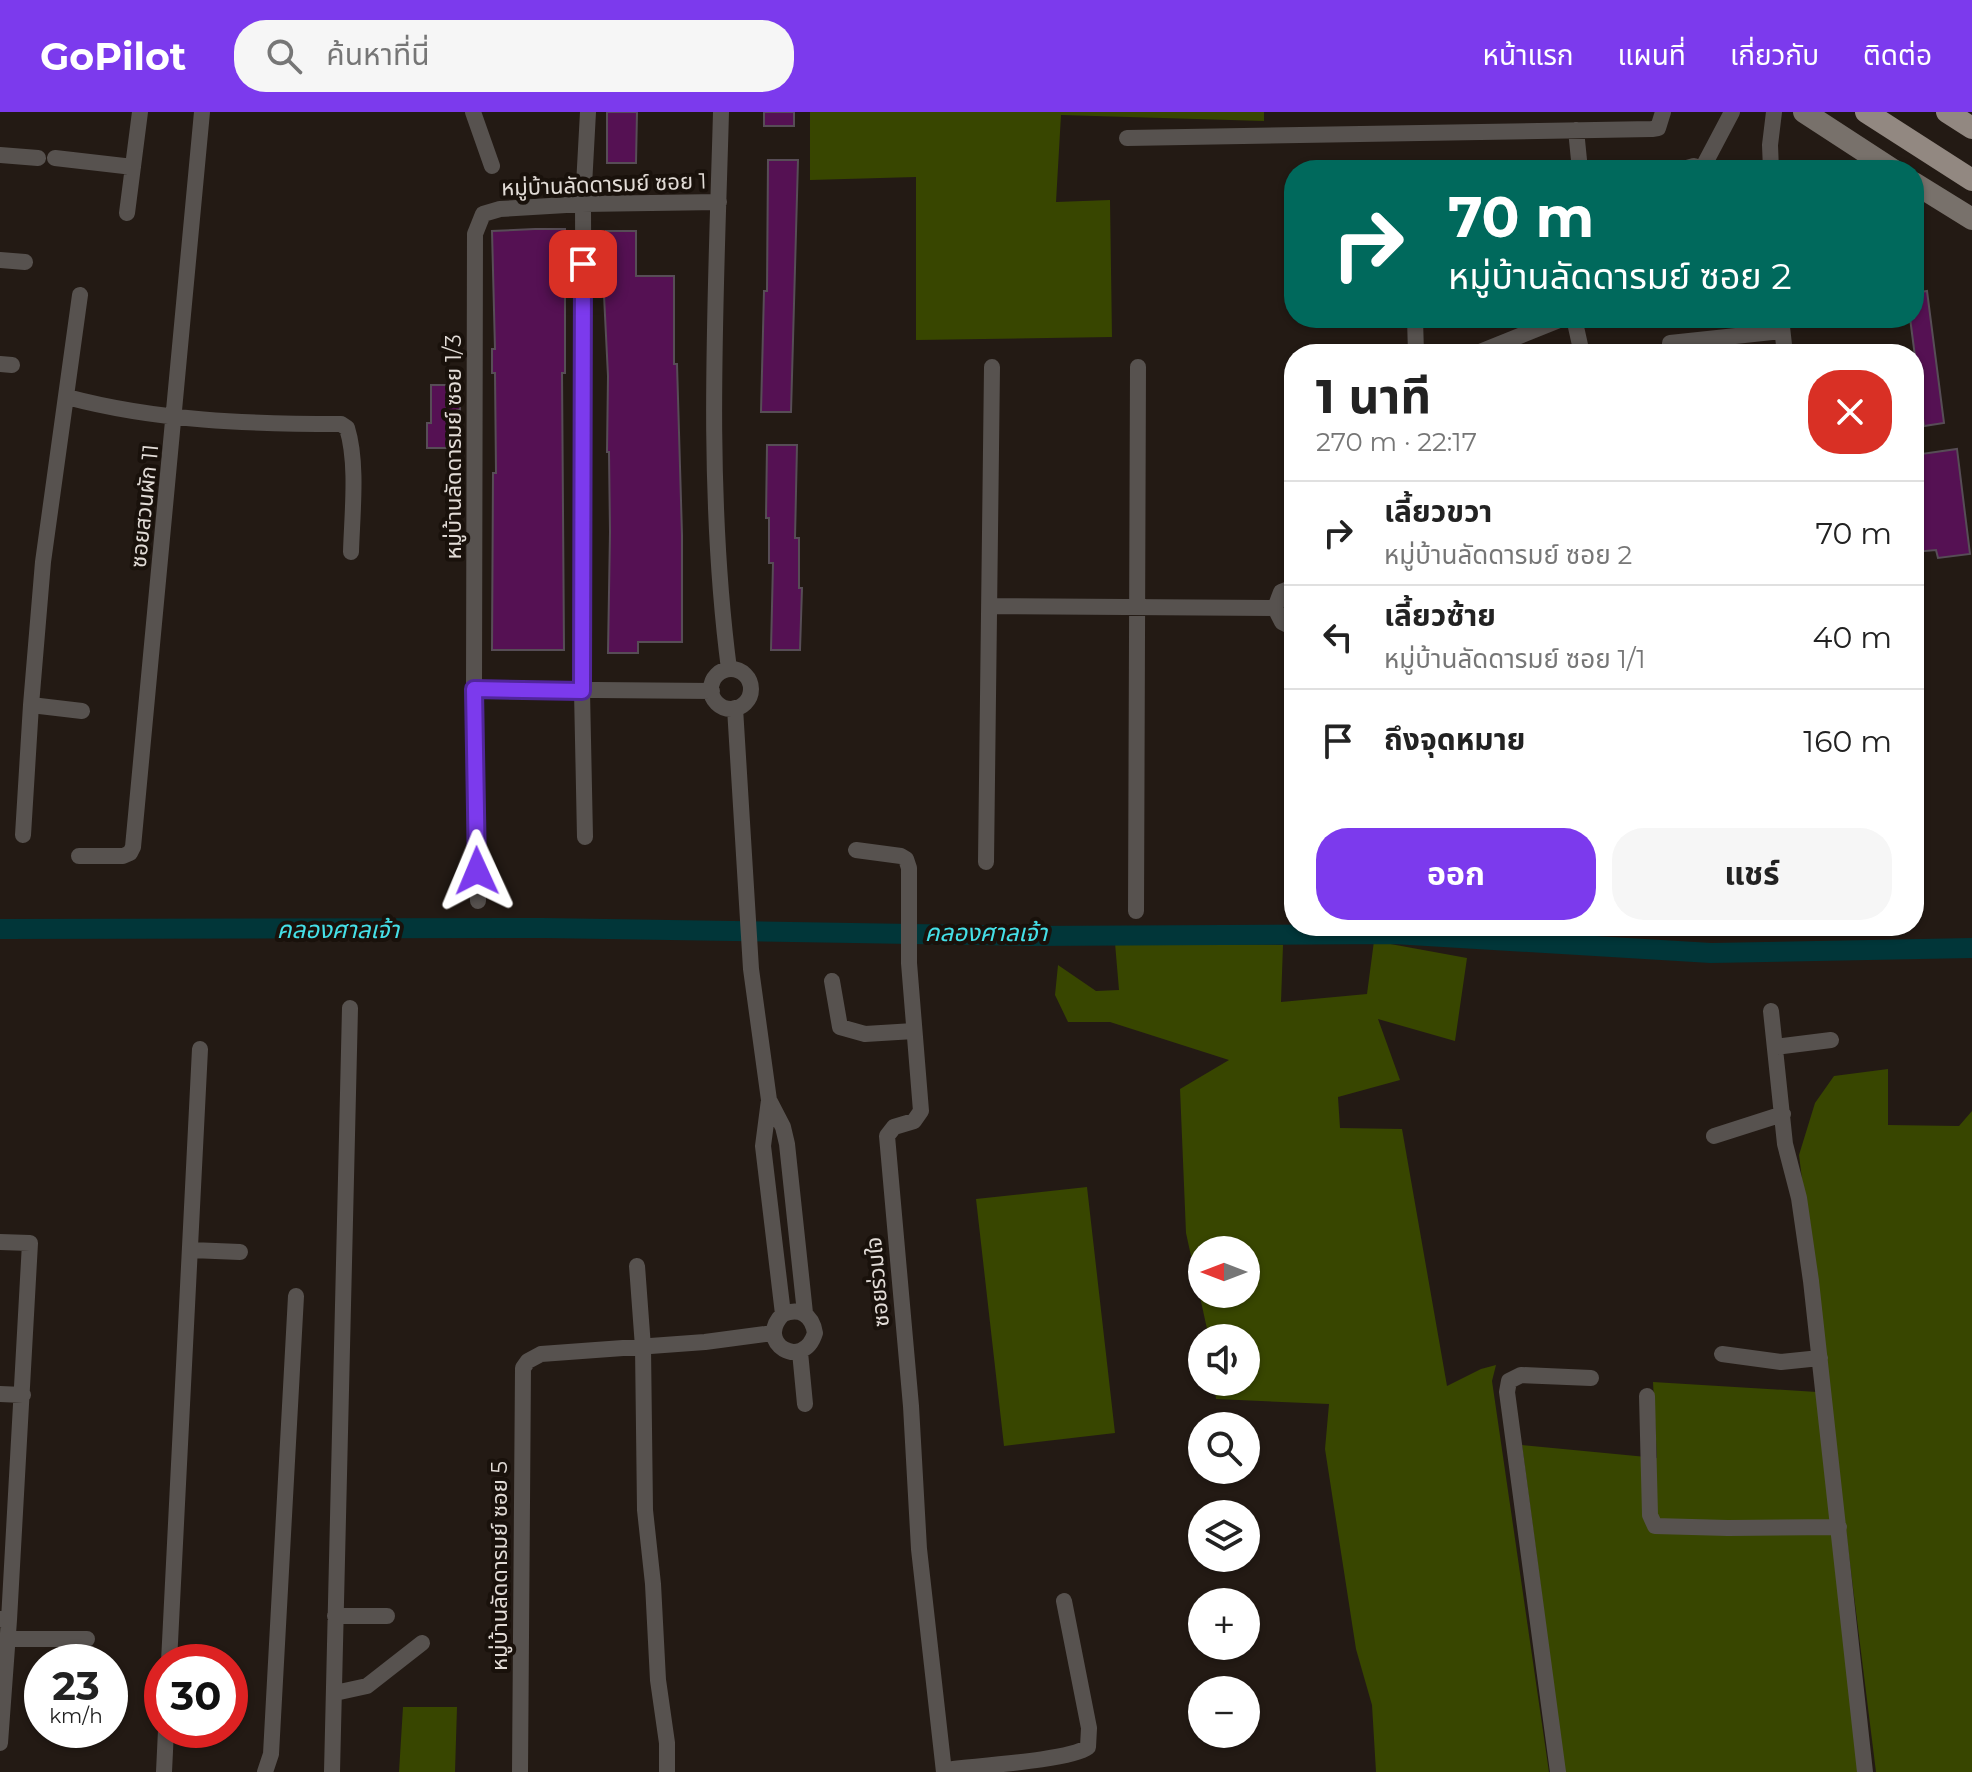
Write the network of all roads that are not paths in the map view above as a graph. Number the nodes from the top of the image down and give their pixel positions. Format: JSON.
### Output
{"nodes":[{"id":1,"x":140,"y":112,"type":"edge"},
{"id":2,"x":202,"y":112,"type":"edge"},
{"id":3,"x":473,"y":112,"type":"edge"},
{"id":4,"x":588,"y":112,"type":"edge"},
{"id":5,"x":721,"y":112,"type":"edge"},
{"id":6,"x":1663,"y":112,"type":"edge"},
{"id":7,"x":1732,"y":112,"type":"edge"},
{"id":8,"x":1774,"y":112,"type":"edge"},
{"id":9,"x":1804,"y":112,"type":"edge"},
{"id":10,"x":1866,"y":112,"type":"edge"},
{"id":11,"x":1947,"y":112,"type":"edge"},
{"id":12,"x":1972,"y":128,"type":"edge"},
{"id":13,"x":1576,"y":130,"type":"junction"},
{"id":14,"x":1127,"y":138,"type":"dead end"},
{"id":15,"x":0,"y":155,"type":"edge"},
{"id":16,"x":1579,"y":160,"type":"edge"},
{"id":17,"x":1708,"y":160,"type":"edge"},
{"id":18,"x":1771,"y":160,"type":"edge"},
{"id":19,"x":1878,"y":160,"type":"edge"},
{"id":20,"x":492,"y":166,"type":"dead end"},
{"id":21,"x":133,"y":167,"type":"junction"},
{"id":22,"x":1972,"y":180,"type":"edge"},
{"id":23,"x":1924,"y":189,"type":"edge"},
{"id":24,"x":719,"y":202,"type":"junction"},
{"id":25,"x":583,"y":204,"type":"junction"},
{"id":26,"x":490,"y":210,"type":"joint"},
{"id":27,"x":127,"y":213,"type":"dead end"},
{"id":28,"x":1972,"y":219,"type":"edge"},
{"id":29,"x":0,"y":260,"type":"edge"},
{"id":30,"x":25,"y":262,"type":"dead end"},
{"id":31,"x":80,"y":295,"type":"dead end"},
{"id":32,"x":1545,"y":328,"type":"edge"},
{"id":33,"x":1758,"y":328,"type":"edge"},
{"id":34,"x":1670,"y":343,"type":"dead end"},
{"id":35,"x":1502,"y":344,"type":"edge"},
{"id":36,"x":992,"y":367,"type":"dead end"},
{"id":37,"x":1138,"y":367,"type":"dead end"},
{"id":38,"x":67,"y":397,"type":"junction"},
{"id":39,"x":175,"y":417,"type":"junction"},
{"id":40,"x":351,"y":552,"type":"dead end"},
{"id":41,"x":1284,"y":591,"type":"edge"},
{"id":42,"x":989,"y":606,"type":"junction"},
{"id":43,"x":1137,"y":608,"type":"junction"},
{"id":44,"x":1275,"y":608,"type":"junction"},
{"id":45,"x":1284,"y":623,"type":"edge"},
{"id":46,"x":729,"y":669,"type":"junction"},
{"id":47,"x":474,"y":689,"type":"junction"},
{"id":48,"x":582,"y":691,"type":"junction"},
{"id":49,"x":712,"y":691,"type":"junction"},
{"id":50,"x":31,"y":705,"type":"junction"},
{"id":51,"x":735,"y":708,"type":"junction"},
{"id":52,"x":82,"y":711,"type":"dead end"},
{"id":53,"x":23,"y":835,"type":"dead end"},
{"id":54,"x":585,"y":837,"type":"dead end"},
{"id":55,"x":856,"y":850,"type":"dead end"},
{"id":56,"x":79,"y":856,"type":"dead end"},
{"id":57,"x":986,"y":862,"type":"dead end"},
{"id":58,"x":478,"y":901,"type":"dead end"},
{"id":59,"x":1136,"y":911,"type":"dead end"},
{"id":60,"x":832,"y":981,"type":"dead end"},
{"id":61,"x":350,"y":1008,"type":"dead end"},
{"id":62,"x":1771,"y":1011,"type":"dead end"},
{"id":63,"x":914,"y":1031,"type":"junction"},
{"id":64,"x":1831,"y":1040,"type":"dead end"},
{"id":65,"x":1775,"y":1047,"type":"junction"},
{"id":66,"x":200,"y":1049,"type":"dead end"},
{"id":67,"x":769,"y":1100,"type":"junction"},
{"id":68,"x":1783,"y":1114,"type":"junction"},
{"id":69,"x":1714,"y":1136,"type":"dead end"},
{"id":70,"x":0,"y":1242,"type":"edge"},
{"id":71,"x":191,"y":1250,"type":"junction"},
{"id":72,"x":240,"y":1252,"type":"dead end"},
{"id":73,"x":637,"y":1266,"type":"dead end"},
{"id":74,"x":296,"y":1296,"type":"dead end"},
{"id":75,"x":805,"y":1313,"type":"junction"},
{"id":76,"x":783,"y":1314,"type":"junction"},
{"id":77,"x":773,"y":1333,"type":"junction"},
{"id":78,"x":643,"y":1347,"type":"junction"},
{"id":79,"x":800,"y":1352,"type":"junction"},
{"id":80,"x":1722,"y":1354,"type":"dead end"},
{"id":81,"x":1820,"y":1358,"type":"junction"},
{"id":82,"x":1591,"y":1378,"type":"dead end"},
{"id":83,"x":0,"y":1394,"type":"edge"},
{"id":84,"x":23,"y":1395,"type":"junction"},
{"id":85,"x":1647,"y":1396,"type":"dead end"},
{"id":86,"x":805,"y":1404,"type":"dead end"},
{"id":87,"x":8,"y":1505,"type":"edge"},
{"id":88,"x":1839,"y":1527,"type":"junction"},
{"id":89,"x":1064,"y":1601,"type":"dead end"},
{"id":90,"x":335,"y":1616,"type":"junction"},
{"id":91,"x":387,"y":1616,"type":"dead end"},
{"id":92,"x":4,"y":1620,"type":"edge"},
{"id":93,"x":8,"y":1639,"type":"junction"},
{"id":94,"x":87,"y":1639,"type":"dead end"},
{"id":95,"x":422,"y":1643,"type":"dead end"},
{"id":96,"x":170,"y":1644,"type":"edge"},
{"id":97,"x":335,"y":1693,"type":"junction"},
{"id":98,"x":0,"y":1743,"type":"edge"},
{"id":99,"x":165,"y":1748,"type":"edge"},
{"id":100,"x":944,"y":1771,"type":"edge"},
{"id":101,"x":164,"y":1772,"type":"edge"},
{"id":102,"x":265,"y":1772,"type":"edge"},
{"id":103,"x":332,"y":1772,"type":"edge"},
{"id":104,"x":520,"y":1772,"type":"edge"},
{"id":105,"x":667,"y":1772,"type":"edge"},
{"id":106,"x":1558,"y":1772,"type":"edge"},
{"id":107,"x":1865,"y":1772,"type":"edge"}],
"edges":[{"from":1,"to":21,"type":"street"},
{"from":2,"to":39,"type":"street","name":"ซอยสวนผัก 11"},
{"from":3,"to":20,"type":"street"},
{"from":4,"to":25,"type":"street"},
{"from":5,"to":24,"type":"street"},
{"from":6,"to":13,"type":"street"},
{"from":7,"to":17,"type":"street"},
{"from":8,"to":18,"type":"street"},
{"from":9,"to":19,"type":"main road"},
{"from":10,"to":22,"type":"main road"},
{"from":11,"to":12,"type":"main road"},
{"from":13,"to":14,"type":"street"},
{"from":13,"to":16,"type":"street"},
{"from":15,"to":21,"type":"street"},
{"from":21,"to":27,"type":"street"},
{"from":23,"to":28,"type":"main road"},
{"from":24,"to":25,"type":"street","name":"หมู่บ้านลัดดารมย์ ซอย 1"},
{"from":24,"to":46,"type":"street"},
{"from":25,"to":26,"type":"street","name":"หมู่บ้านลัดดารมย์ ซอย 1"},
{"from":25,"to":48,"type":"street"},
{"from":26,"to":47,"type":"street","name":"หมู่บ้านลัดดารมย์ ซอย 1/3"},
{"from":29,"to":30,"type":"street"},
{"from":31,"to":38,"type":"street"},
{"from":32,"to":35,"type":"street"},
{"from":33,"to":34,"type":"street"},
{"from":36,"to":42,"type":"street"},
{"from":37,"to":43,"type":"street"},
{"from":38,"to":39,"type":"street"},
{"from":38,"to":50,"type":"street"},
{"from":39,"to":40,"type":"street"},
{"from":39,"to":56,"type":"street","name":"ซอยสวนผัก 11"},
{"from":41,"to":44,"type":"street"},
{"from":42,"to":43,"type":"street"},
{"from":42,"to":57,"type":"street"},
{"from":43,"to":44,"type":"street"},
{"from":43,"to":59,"type":"street"},
{"from":44,"to":45,"type":"street"},
{"from":46,"to":49,"type":"street"},
{"from":46,"to":51,"type":"street"},
{"from":47,"to":48,"type":"street"},
{"from":47,"to":58,"type":"street","name":"หมู่บ้านลัดดารมย์ ซอย 1/3"},
{"from":48,"to":49,"type":"street"},
{"from":48,"to":54,"type":"street"},
{"from":49,"to":51,"type":"street"},
{"from":50,"to":52,"type":"street"},
{"from":50,"to":53,"type":"street"},
{"from":51,"to":67,"type":"street"},
{"from":55,"to":63,"type":"street","name":"ซอยร่วมใจ"},
{"from":60,"to":63,"type":"street"},
{"from":61,"to":90,"type":"street"},
{"from":62,"to":65,"type":"street"},
{"from":63,"to":100,"type":"street","name":"ซอยร่วมใจ"},
{"from":64,"to":65,"type":"street"},
{"from":65,"to":68,"type":"street"},
{"from":66,"to":71,"type":"street"},
{"from":67,"to":75,"type":"street"},
{"from":67,"to":76,"type":"street"},
{"from":68,"to":69,"type":"street"},
{"from":68,"to":81,"type":"street"},
{"from":70,"to":84,"type":"street"},
{"from":71,"to":72,"type":"street"},
{"from":71,"to":96,"type":"street"},
{"from":73,"to":78,"type":"street"},
{"from":74,"to":102,"type":"street"},
{"from":75,"to":76,"type":"street"},
{"from":75,"to":79,"type":"street"},
{"from":76,"to":77,"type":"street"},
{"from":77,"to":78,"type":"street"},
{"from":77,"to":79,"type":"street"},
{"from":78,"to":104,"type":"street","name":"หมู่บ้านลัดดารมย์ ซอย 5"},
{"from":78,"to":105,"type":"street"},
{"from":79,"to":86,"type":"street"},
{"from":80,"to":81,"type":"street"},
{"from":81,"to":88,"type":"street"},
{"from":82,"to":106,"type":"street"},
{"from":83,"to":84,"type":"street"},
{"from":84,"to":87,"type":"street"},
{"from":85,"to":88,"type":"street"},
{"from":87,"to":92,"type":"street"},
{"from":88,"to":107,"type":"street"},
{"from":89,"to":100,"type":"street"},
{"from":90,"to":91,"type":"street"},
{"from":90,"to":97,"type":"street"},
{"from":92,"to":93,"type":"street"},
{"from":93,"to":94,"type":"street"},
{"from":93,"to":98,"type":"street"},
{"from":95,"to":97,"type":"street"},
{"from":97,"to":103,"type":"street"},
{"from":99,"to":101,"type":"street"}]}
